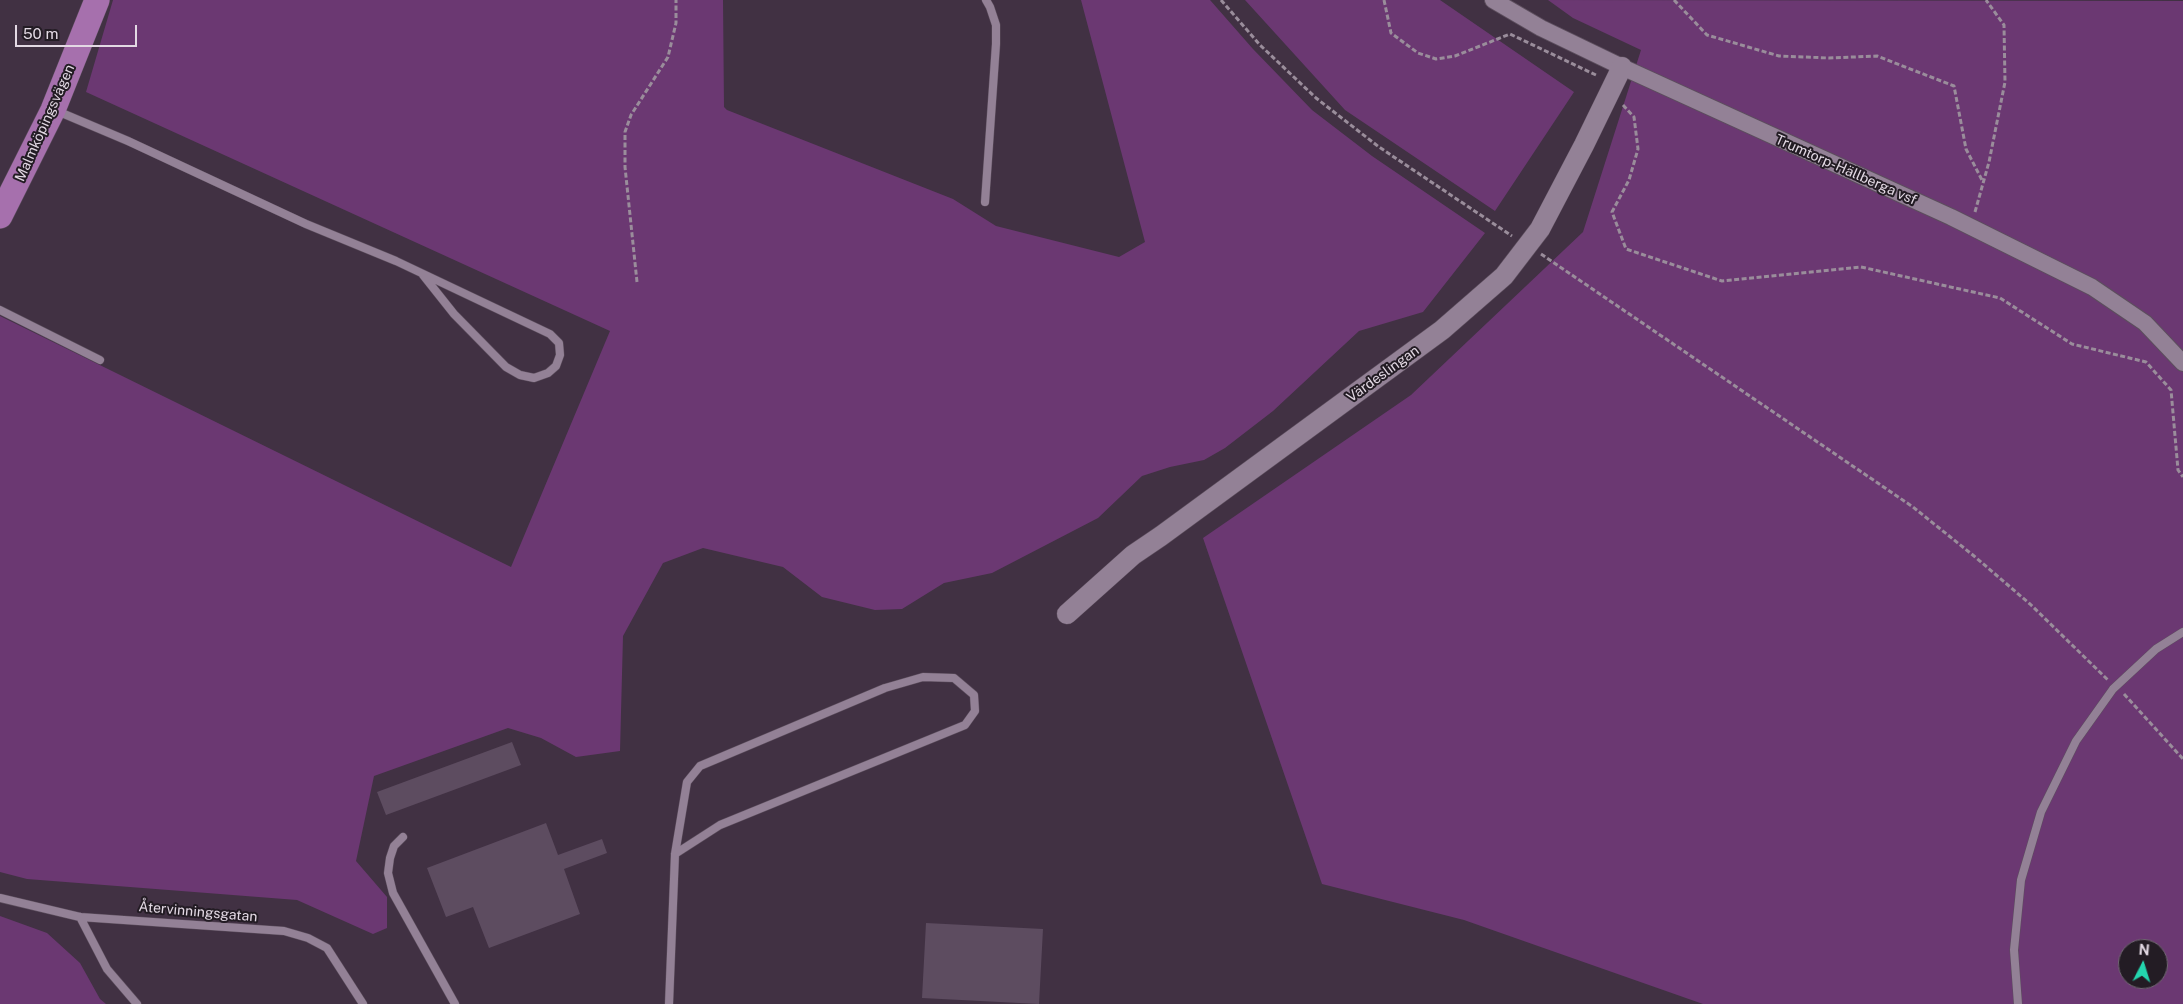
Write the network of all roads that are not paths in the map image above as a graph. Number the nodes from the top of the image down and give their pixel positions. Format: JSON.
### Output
{"nodes":[{"id":1,"x":97,"y":0,"type":"edge"},
{"id":2,"x":986,"y":0,"type":"edge"},
{"id":3,"x":1493,"y":0,"type":"edge"},
{"id":4,"x":1622,"y":67,"type":"junction"},
{"id":5,"x":53,"y":110,"type":"junction"},
{"id":6,"x":985,"y":202,"type":"dead end"},
{"id":7,"x":0,"y":216,"type":"edge"},
{"id":8,"x":423,"y":275,"type":"junction"},
{"id":9,"x":0,"y":310,"type":"edge"},
{"id":10,"x":100,"y":360,"type":"dead end"},
{"id":11,"x":2183,"y":363,"type":"edge"},
{"id":12,"x":1067,"y":614,"type":"dead end"},
{"id":13,"x":2183,"y":632,"type":"edge"},
{"id":14,"x":403,"y":836,"type":"dead end"},
{"id":15,"x":675,"y":854,"type":"junction"},
{"id":16,"x":0,"y":898,"type":"edge"},
{"id":17,"x":80,"y":917,"type":"junction"},
{"id":18,"x":137,"y":1004,"type":"edge"},
{"id":19,"x":363,"y":1004,"type":"edge"},
{"id":20,"x":456,"y":1004,"type":"edge"},
{"id":21,"x":669,"y":1004,"type":"edge"},
{"id":22,"x":2018,"y":1004,"type":"edge"}],
"edges":[{"from":1,"to":5,"type":"main road","name":"Malmköpingsvägen"},
{"from":2,"to":6,"type":"lane"},
{"from":3,"to":4,"type":"street","name":"Trumtorp-Hällberga vsf"},
{"from":4,"to":11,"type":"street","name":"Trumtorp-Hällberga vsf"},
{"from":4,"to":12,"type":"street","name":"Värdeslingan"},
{"from":5,"to":7,"type":"main road","name":"Malmköpingsvägen"},
{"from":5,"to":8,"type":"lane"},
{"from":8,"to":8,"type":"lane"},
{"from":9,"to":10,"type":"lane"},
{"from":13,"to":22,"type":"lane"},
{"from":14,"to":20,"type":"lane"},
{"from":15,"to":15,"type":"lane"},
{"from":15,"to":21,"type":"lane"},
{"from":16,"to":17,"type":"lane","name":"Återvinningsgatan"},
{"from":17,"to":18,"type":"lane"},
{"from":17,"to":19,"type":"lane","name":"Återvinningsgatan"}]}
